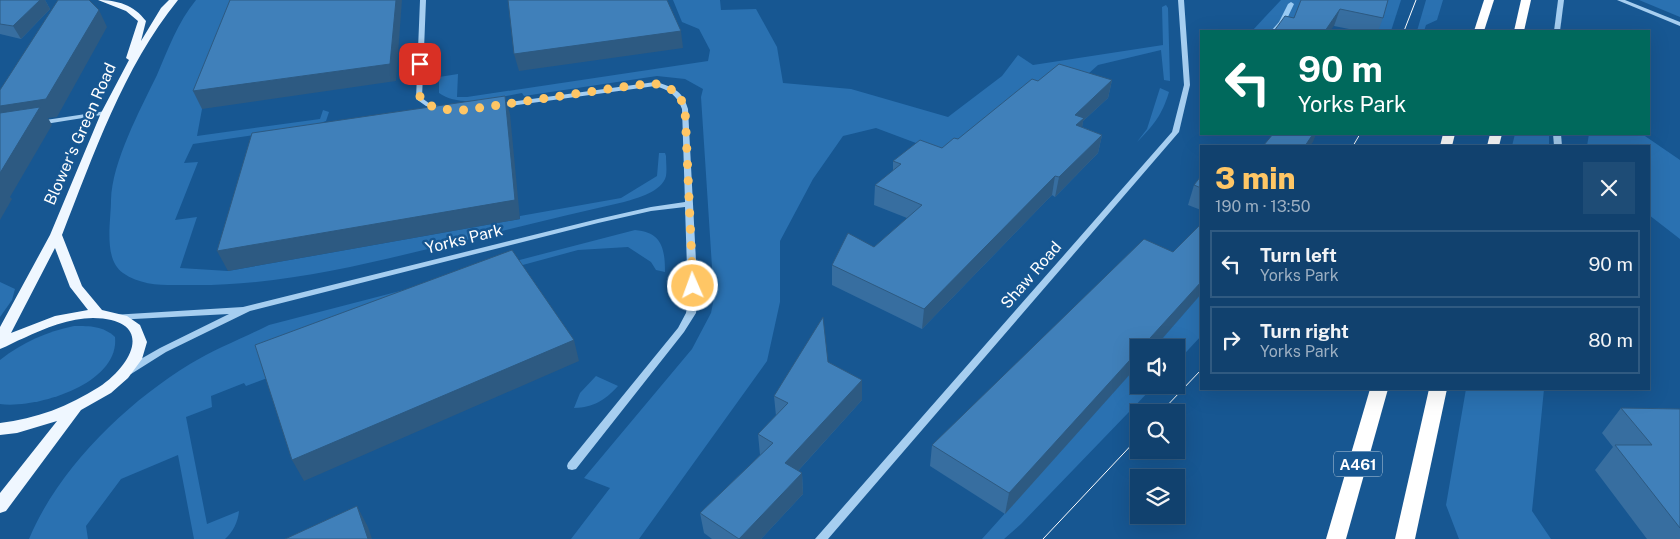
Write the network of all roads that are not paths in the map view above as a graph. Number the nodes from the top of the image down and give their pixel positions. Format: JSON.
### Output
{"nodes":[{"id":1,"x":102,"y":0,"type":"edge"},
{"id":2,"x":174,"y":0,"type":"edge"},
{"id":3,"x":423,"y":0,"type":"edge"},
{"id":4,"x":1181,"y":0,"type":"edge"},
{"id":5,"x":1489,"y":0,"type":"edge"},
{"id":6,"x":1526,"y":0,"type":"edge"},
{"id":7,"x":1561,"y":0,"type":"edge"},
{"id":8,"x":1620,"y":0,"type":"edge"},
{"id":9,"x":1680,"y":24,"type":"edge"},
{"id":10,"x":1479,"y":30,"type":"edge"},
{"id":11,"x":1519,"y":30,"type":"edge"},
{"id":12,"x":1557,"y":30,"type":"edge"},
{"id":13,"x":128,"y":70,"type":"junction"},
{"id":14,"x":484,"y":107,"type":"edge"},
{"id":15,"x":451,"y":110,"type":"edge"},
{"id":16,"x":106,"y":113,"type":"junction"},
{"id":17,"x":29,"y":125,"type":"edge"},
{"id":18,"x":689,"y":204,"type":"junction"},
{"id":19,"x":56,"y":236,"type":"junction"},
{"id":20,"x":248,"y":309,"type":"junction"},
{"id":21,"x":106,"y":316,"type":"junction"},
{"id":22,"x":0,"y":340,"type":"edge"},
{"id":23,"x":0,"y":344,"type":"edge"},
{"id":24,"x":122,"y":375,"type":"junction"},
{"id":25,"x":1379,"y":390,"type":"edge"},
{"id":26,"x":1438,"y":390,"type":"edge"},
{"id":27,"x":76,"y":408,"type":"junction"},
{"id":28,"x":0,"y":429,"type":"edge"},
{"id":29,"x":572,"y":466,"type":"dead end"},
{"id":30,"x":0,"y":506,"type":"edge"},
{"id":31,"x":821,"y":539,"type":"edge"},
{"id":32,"x":1336,"y":539,"type":"edge"},
{"id":33,"x":1405,"y":539,"type":"edge"}],
"edges":[{"from":1,"to":13,"type":"main road"},
{"from":2,"to":13,"type":"main road","name":"Blower's Green Road"},
{"from":3,"to":15,"type":"street"},
{"from":4,"to":31,"type":"street","name":"Shaw Road"},
{"from":5,"to":10,"type":"highway"},
{"from":6,"to":11,"type":"highway"},
{"from":7,"to":12,"type":"street"},
{"from":8,"to":9,"type":"street"},
{"from":13,"to":16,"type":"main road","name":"Blower's Green Road"},
{"from":14,"to":18,"type":"street"},
{"from":16,"to":17,"type":"street"},
{"from":16,"to":19,"type":"main road","name":"Blower's Green Road"},
{"from":18,"to":20,"type":"street","name":"Yorks Park"},
{"from":18,"to":29,"type":"street"},
{"from":19,"to":21,"type":"main road"},
{"from":19,"to":22,"type":"main road","name":"Blower's Green Road"},
{"from":20,"to":21,"type":"street","name":"Yorks Park"},
{"from":20,"to":24,"type":"street","name":"Yorks Park"},
{"from":21,"to":23,"type":"main road"},
{"from":21,"to":24,"type":"main road"},
{"from":24,"to":27,"type":"main road"},
{"from":25,"to":32,"type":"highway","number":"A461"},
{"from":26,"to":33,"type":"highway"},
{"from":27,"to":28,"type":"main road"},
{"from":27,"to":30,"type":"main road"}]}
